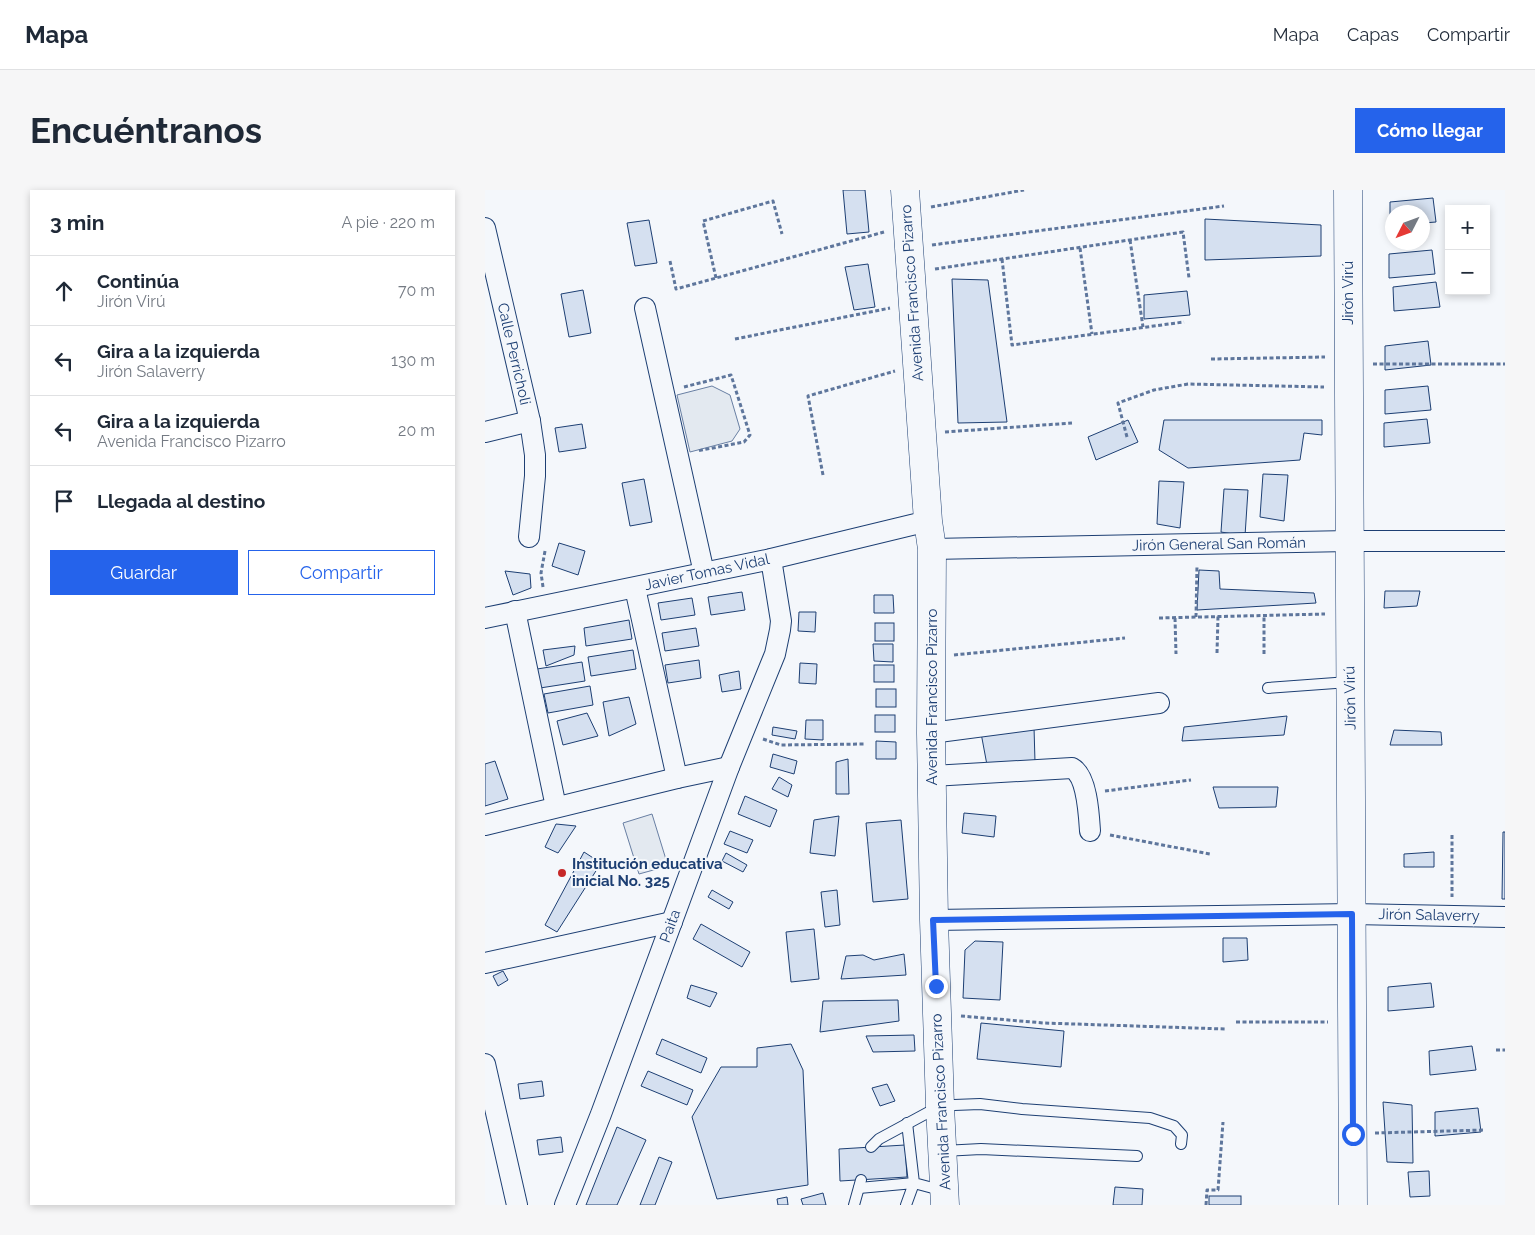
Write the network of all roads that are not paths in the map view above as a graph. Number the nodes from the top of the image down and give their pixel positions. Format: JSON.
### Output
{"nodes":[{"id":1,"x":1348,"y":190,"type":"edge"},
{"id":2,"x":485,"y":228,"type":"edge"},
{"id":3,"x":907,"y":230,"type":"edge"},
{"id":4,"x":645,"y":308,"type":"dead end"},
{"id":5,"x":530,"y":421,"type":"junction"},
{"id":6,"x":485,"y":432,"type":"edge"},
{"id":7,"x":929,"y":522,"type":"junction"},
{"id":8,"x":537,"y":541,"type":"road end"},
{"id":9,"x":1349,"y":541,"type":"junction"},
{"id":10,"x":1505,"y":541,"type":"edge"},
{"id":11,"x":932,"y":549,"type":"junction"},
{"id":12,"x":771,"y":559,"type":"junction"},
{"id":13,"x":705,"y":573,"type":"junction"},
{"id":14,"x":635,"y":588,"type":"junction"},
{"id":15,"x":515,"y":611,"type":"junction"},
{"id":16,"x":485,"y":618,"type":"edge"},
{"id":17,"x":1350,"y":682,"type":"junction"},
{"id":18,"x":1267,"y":688,"type":"dead end"},
{"id":19,"x":1159,"y":704,"type":"dead end"},
{"id":20,"x":931,"y":733,"type":"junction"},
{"id":21,"x":729,"y":767,"type":"junction"},
{"id":22,"x":932,"y":776,"type":"junction"},
{"id":23,"x":677,"y":778,"type":"junction"},
{"id":24,"x":555,"y":807,"type":"junction"},
{"id":25,"x":485,"y":825,"type":"edge"},
{"id":26,"x":1090,"y":831,"type":"road end"},
{"id":27,"x":1352,"y":914,"type":"junction"},
{"id":28,"x":1505,"y":916,"type":"edge"},
{"id":29,"x":933,"y":920,"type":"junction"},
{"id":30,"x":672,"y":922,"type":"junction"},
{"id":31,"x":485,"y":963,"type":"edge"},
{"id":32,"x":485,"y":1064,"type":"edge"},
{"id":33,"x":940,"y":1106,"type":"junction"},
{"id":34,"x":907,"y":1123,"type":"junction"},
{"id":35,"x":1181,"y":1144,"type":"dead end"},
{"id":36,"x":871,"y":1147,"type":"dead end"},
{"id":37,"x":943,"y":1151,"type":"junction"},
{"id":38,"x":1137,"y":1156,"type":"dead end"},
{"id":39,"x":914,"y":1183,"type":"junction"},
{"id":40,"x":945,"y":1198,"type":"edge"},
{"id":41,"x":517,"y":1205,"type":"edge"},
{"id":42,"x":565,"y":1205,"type":"edge"},
{"id":43,"x":853,"y":1205,"type":"edge"},
{"id":44,"x":906,"y":1205,"type":"edge"},
{"id":45,"x":1353,"y":1205,"type":"edge"}],
"edges":[{"from":1,"to":9,"type":"main road","name":"Jirón Virú"},
{"from":2,"to":5,"type":"street","name":"Calle Perricholi"},
{"from":3,"to":7,"type":"main road","name":"Avenida Francisco Pizarro"},
{"from":4,"to":13,"type":"street"},
{"from":5,"to":6,"type":"street"},
{"from":5,"to":8,"type":"street","name":"Calle Perricholi"},
{"from":7,"to":11,"type":"main road","name":"Avenida Francisco Pizarro"},
{"from":7,"to":12,"type":"street","name":"Javier Tomas Vidal"},
{"from":9,"to":10,"type":"street","name":"Jirón General San Román"},
{"from":9,"to":11,"type":"street","name":"Jirón General San Román"},
{"from":9,"to":17,"type":"main road","name":"Jirón Virú"},
{"from":11,"to":20,"type":"main road","name":"Avenida Francisco Pizarro"},
{"from":12,"to":13,"type":"street","name":"Javier Tomas Vidal"},
{"from":12,"to":21,"type":"street","name":"Paita"},
{"from":13,"to":14,"type":"street","name":"Javier Tomas Vidal"},
{"from":14,"to":15,"type":"street","name":"Javier Tomas Vidal"},
{"from":14,"to":23,"type":"street"},
{"from":15,"to":16,"type":"street","name":"Javier Tomas Vidal"},
{"from":15,"to":24,"type":"street"},
{"from":17,"to":18,"type":"lane"},
{"from":17,"to":27,"type":"main road","name":"Jirón Virú"},
{"from":19,"to":20,"type":"street"},
{"from":20,"to":22,"type":"main road","name":"Avenida Francisco Pizarro"},
{"from":21,"to":23,"type":"street"},
{"from":21,"to":30,"type":"street","name":"Paita"},
{"from":22,"to":26,"type":"street"},
{"from":22,"to":29,"type":"main road","name":"Avenida Francisco Pizarro"},
{"from":23,"to":24,"type":"street"},
{"from":24,"to":25,"type":"street"},
{"from":27,"to":28,"type":"street","name":"Jirón Salaverry"},
{"from":27,"to":29,"type":"street","name":"Jirón Salaverry"},
{"from":27,"to":45,"type":"main road","name":"Jirón Virú"},
{"from":29,"to":33,"type":"main road","name":"Avenida Francisco Pizarro"},
{"from":30,"to":31,"type":"street"},
{"from":30,"to":42,"type":"street","name":"Paita"},
{"from":32,"to":41,"type":"street"},
{"from":33,"to":34,"type":"lane"},
{"from":33,"to":35,"type":"lane"},
{"from":33,"to":37,"type":"main road","name":"Avenida Francisco Pizarro"},
{"from":34,"to":36,"type":"lane"},
{"from":34,"to":39,"type":"lane"},
{"from":37,"to":38,"type":"lane"},
{"from":37,"to":40,"type":"main road","name":"Avenida Francisco Pizarro"},
{"from":39,"to":40,"type":"lane"},
{"from":39,"to":43,"type":"lane"},
{"from":39,"to":44,"type":"lane"}]}
